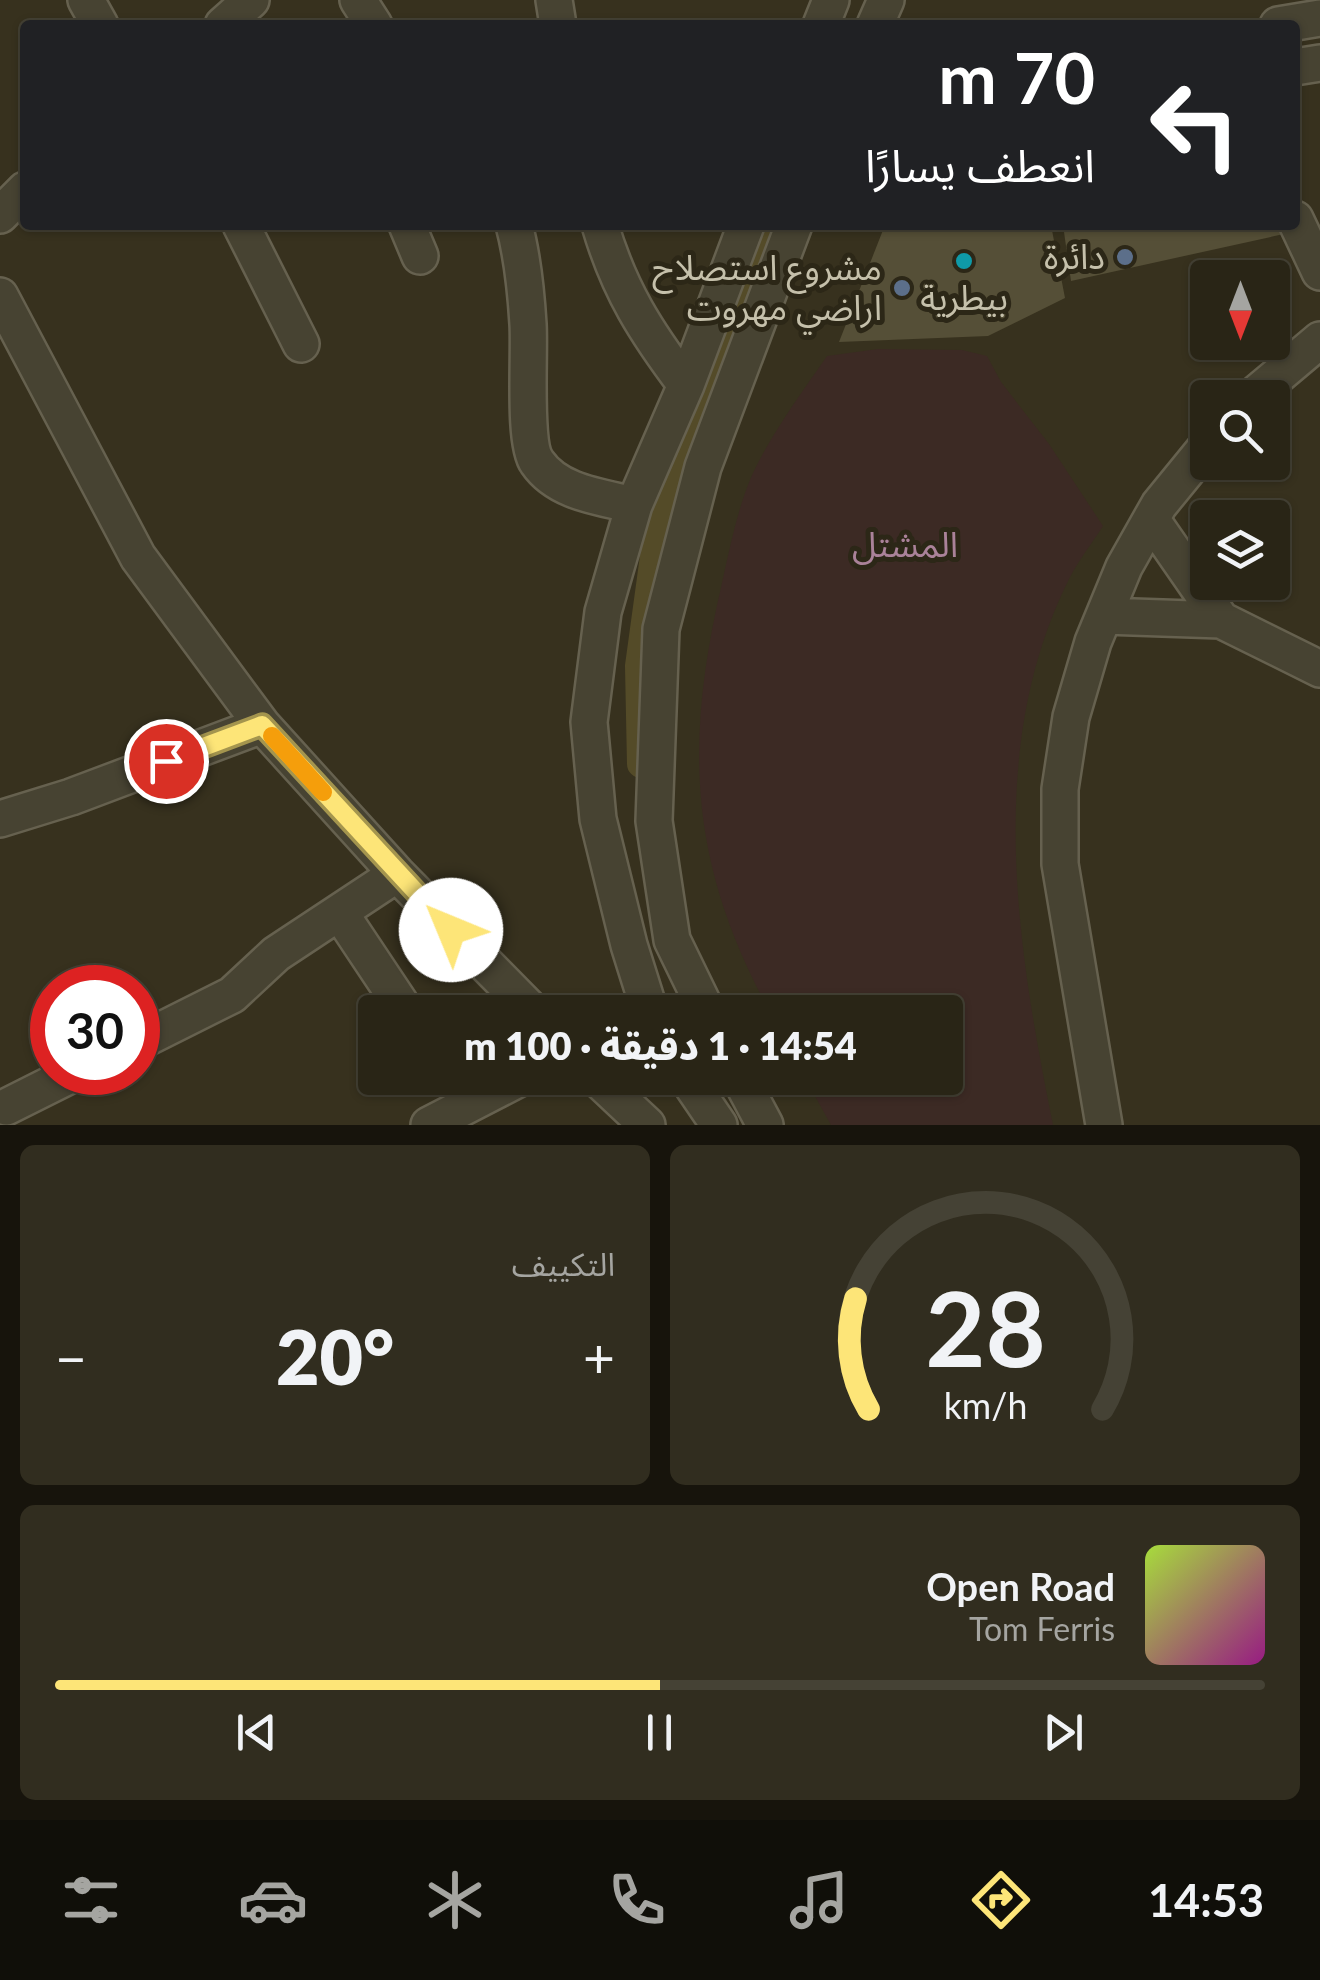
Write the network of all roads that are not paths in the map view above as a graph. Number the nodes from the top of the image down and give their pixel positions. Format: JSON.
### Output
{"nodes":[{"id":1,"x":251,"y":0,"type":"edge"},
{"id":2,"x":229,"y":20,"type":"edge"},
{"id":3,"x":20,"y":195,"type":"edge"},
{"id":4,"x":0,"y":215,"type":"edge"},
{"id":5,"x":244,"y":230,"type":"edge"},
{"id":6,"x":515,"y":230,"type":"edge"},
{"id":7,"x":602,"y":230,"type":"edge"},
{"id":8,"x":744,"y":230,"type":"edge"},
{"id":9,"x":792,"y":230,"type":"edge"},
{"id":10,"x":1300,"y":230,"type":"edge"},
{"id":11,"x":1320,"y":272,"type":"edge"},
{"id":12,"x":0,"y":296,"type":"edge"},
{"id":13,"x":1320,"y":340,"type":"edge"},
{"id":14,"x":301,"y":344,"type":"dead end"},
{"id":15,"x":1272,"y":380,"type":"edge"},
{"id":16,"x":686,"y":385,"type":"junction"},
{"id":17,"x":1190,"y":468,"type":"edge"},
{"id":18,"x":634,"y":505,"type":"junction"},
{"id":19,"x":1151,"y":519,"type":"junction"},
{"id":20,"x":1104,"y":616,"type":"junction"},
{"id":21,"x":1221,"y":620,"type":"junction"},
{"id":22,"x":1320,"y":669,"type":"edge"},
{"id":23,"x":262,"y":725,"type":"junction"},
{"id":24,"x":0,"y":819,"type":"edge"},
{"id":25,"x":397,"y":874,"type":"junction"},
{"id":26,"x":340,"y":913,"type":"junction"},
{"id":27,"x":395,"y":995,"type":"edge"},
{"id":28,"x":516,"y":995,"type":"edge"},
{"id":29,"x":645,"y":995,"type":"edge"},
{"id":30,"x":699,"y":995,"type":"edge"},
{"id":31,"x":160,"y":1031,"type":"edge"},
{"id":32,"x":34,"y":1095,"type":"edge"},
{"id":33,"x":615,"y":1095,"type":"edge"},
{"id":34,"x":698,"y":1095,"type":"edge"},
{"id":35,"x":749,"y":1095,"type":"edge"},
{"id":36,"x":465,"y":1103,"type":"edge"},
{"id":37,"x":8,"y":1109,"type":"edge"},
{"id":38,"x":429,"y":1125,"type":"edge"},
{"id":39,"x":647,"y":1125,"type":"edge"},
{"id":40,"x":718,"y":1125,"type":"edge"},
{"id":41,"x":766,"y":1125,"type":"edge"},
{"id":42,"x":1104,"y":1125,"type":"edge"}],
"edges":[{"from":1,"to":2,"type":"street"},
{"from":3,"to":4,"type":"street"},
{"from":5,"to":14,"type":"street"},
{"from":6,"to":18,"type":"street"},
{"from":7,"to":16,"type":"street"},
{"from":8,"to":16,"type":"street"},
{"from":9,"to":30,"type":"street"},
{"from":10,"to":11,"type":"street"},
{"from":12,"to":23,"type":"street"},
{"from":13,"to":15,"type":"street"},
{"from":16,"to":18,"type":"street"},
{"from":17,"to":19,"type":"street"},
{"from":18,"to":29,"type":"street"},
{"from":19,"to":20,"type":"street"},
{"from":19,"to":21,"type":"street"},
{"from":20,"to":21,"type":"street"},
{"from":20,"to":42,"type":"street"},
{"from":21,"to":22,"type":"street"},
{"from":23,"to":24,"type":"street"},
{"from":23,"to":25,"type":"street"},
{"from":25,"to":26,"type":"street"},
{"from":25,"to":28,"type":"street"},
{"from":26,"to":27,"type":"street"},
{"from":26,"to":31,"type":"street"},
{"from":32,"to":37,"type":"street"},
{"from":33,"to":39,"type":"street"},
{"from":34,"to":40,"type":"street"},
{"from":35,"to":41,"type":"street"},
{"from":36,"to":38,"type":"street"}]}
